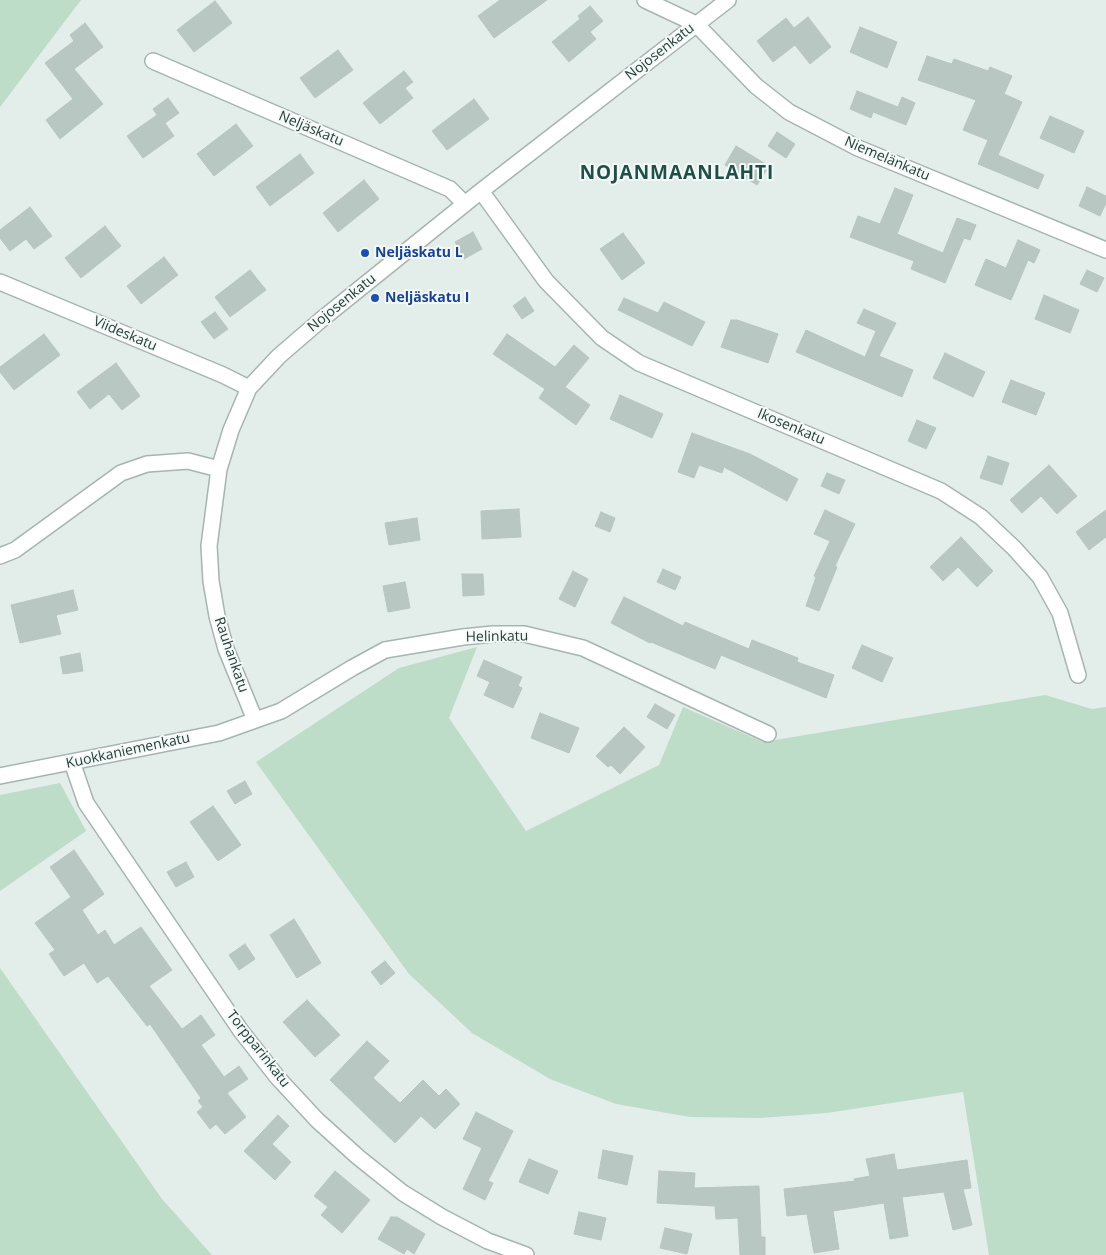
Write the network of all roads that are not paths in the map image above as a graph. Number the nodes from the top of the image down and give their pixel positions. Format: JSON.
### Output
{"nodes":[{"id":1,"x":645,"y":0,"type":"edge"},
{"id":2,"x":728,"y":0,"type":"edge"},
{"id":3,"x":696,"y":24,"type":"junction"},
{"id":4,"x":153,"y":61,"type":"dead end"},
{"id":5,"x":481,"y":191,"type":"junction"},
{"id":6,"x":465,"y":204,"type":"junction"},
{"id":7,"x":1106,"y":250,"type":"edge"},
{"id":8,"x":0,"y":282,"type":"edge"},
{"id":9,"x":249,"y":388,"type":"junction"},
{"id":10,"x":219,"y":469,"type":"junction"},
{"id":11,"x":0,"y":556,"type":"edge"},
{"id":12,"x":1078,"y":675,"type":"dead end"},
{"id":13,"x":255,"y":720,"type":"junction"},
{"id":14,"x":768,"y":734,"type":"dead end"},
{"id":15,"x":72,"y":762,"type":"junction"},
{"id":16,"x":0,"y":776,"type":"edge"},
{"id":17,"x":526,"y":1255,"type":"edge"}],
"edges":[{"from":1,"to":3,"type":"street"},
{"from":2,"to":3,"type":"street","name":"Nojosenkatu"},
{"from":3,"to":5,"type":"street","name":"Nojosenkatu"},
{"from":3,"to":7,"type":"street","name":"Niemelänkatu"},
{"from":4,"to":6,"type":"street","name":"Neljäskatu"},
{"from":5,"to":6,"type":"street","name":"Nojosenkatu"},
{"from":5,"to":12,"type":"street","name":"Ikosenkatu"},
{"from":6,"to":9,"type":"street","name":"Nojosenkatu"},
{"from":8,"to":9,"type":"street","name":"Viideskatu"},
{"from":9,"to":10,"type":"street","name":"Nojosenkatu"},
{"from":10,"to":11,"type":"street"},
{"from":10,"to":13,"type":"street","name":"Rauhankatu"},
{"from":13,"to":14,"type":"street","name":"Helinkatu"},
{"from":13,"to":15,"type":"street","name":"Kuokkaniemenkatu"},
{"from":15,"to":16,"type":"street","name":"Kuokkaniemenkatu"},
{"from":15,"to":17,"type":"street","name":"Torpparinkatu"}]}
